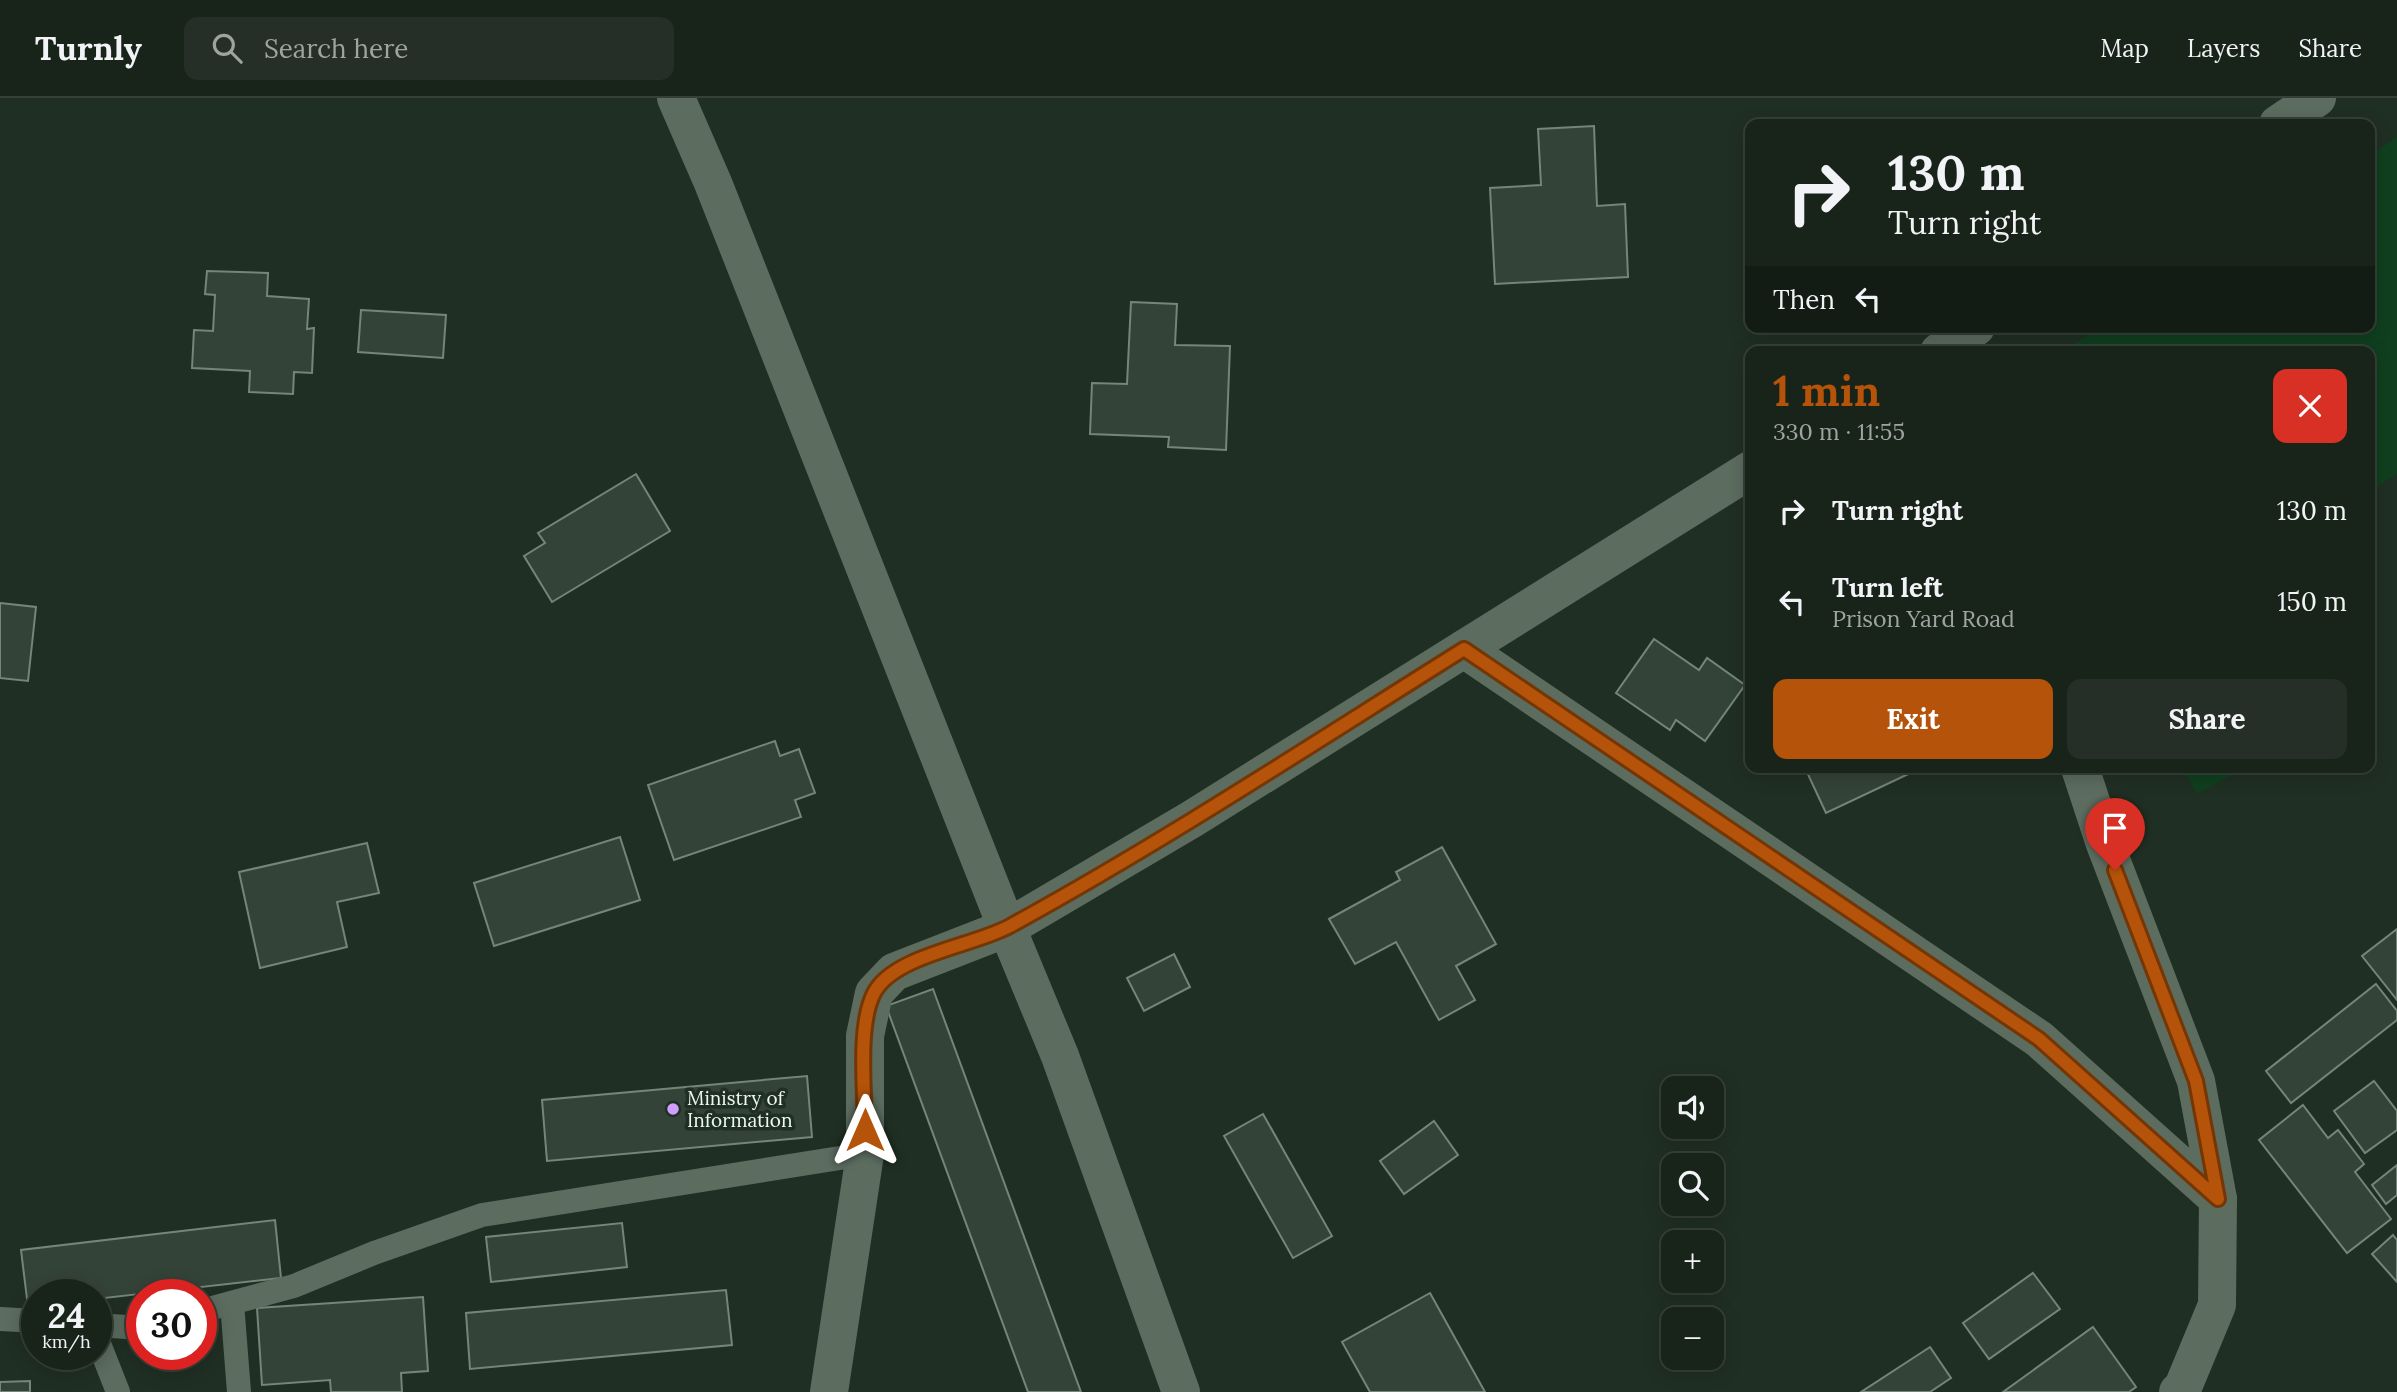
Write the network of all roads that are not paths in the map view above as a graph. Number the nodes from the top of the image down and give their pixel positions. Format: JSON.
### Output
{"nodes":[{"id":1,"x":676,"y":98,"type":"edge"},
{"id":2,"x":2317,"y":98,"type":"edge"},
{"id":3,"x":2286,"y":119,"type":"edge"},
{"id":4,"x":1745,"y":473,"type":"edge"},
{"id":5,"x":1464,"y":649,"type":"junction"},
{"id":6,"x":2082,"y":773,"type":"edge"},
{"id":7,"x":1007,"y":928,"type":"junction"},
{"id":8,"x":865,"y":1154,"type":"junction"},
{"id":9,"x":2218,"y":1199,"type":"junction"},
{"id":10,"x":232,"y":1303,"type":"junction"},
{"id":11,"x":217,"y":1307,"type":"edge"},
{"id":12,"x":0,"y":1319,"type":"edge"},
{"id":13,"x":21,"y":1320,"type":"edge"},
{"id":14,"x":109,"y":1370,"type":"edge"},
{"id":15,"x":118,"y":1392,"type":"edge"},
{"id":16,"x":239,"y":1392,"type":"edge"},
{"id":17,"x":829,"y":1392,"type":"edge"},
{"id":18,"x":1181,"y":1392,"type":"edge"},
{"id":19,"x":2178,"y":1392,"type":"edge"}],
"edges":[{"from":1,"to":7,"type":"street"},
{"from":2,"to":3,"type":"street"},
{"from":4,"to":5,"type":"street"},
{"from":5,"to":7,"type":"street"},
{"from":5,"to":9,"type":"street"},
{"from":6,"to":9,"type":"street"},
{"from":7,"to":8,"type":"street"},
{"from":7,"to":18,"type":"street"},
{"from":8,"to":10,"type":"lane"},
{"from":8,"to":17,"type":"street"},
{"from":9,"to":19,"type":"street"},
{"from":10,"to":11,"type":"lane"},
{"from":10,"to":16,"type":"lane"},
{"from":12,"to":13,"type":"lane"},
{"from":14,"to":15,"type":"lane"}]}
